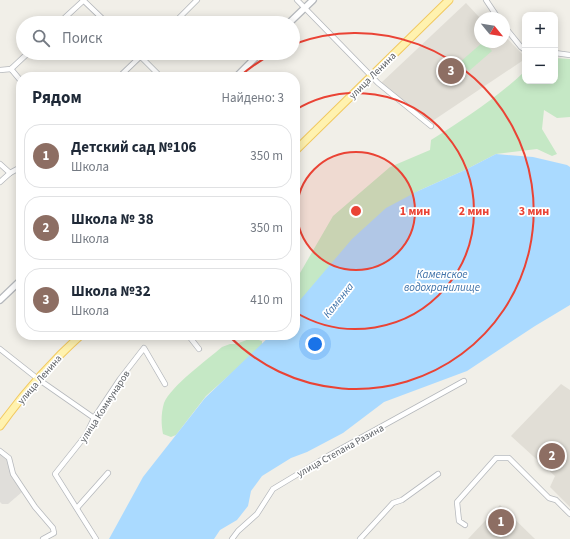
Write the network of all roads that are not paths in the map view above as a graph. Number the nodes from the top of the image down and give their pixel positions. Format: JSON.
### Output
{"nodes":[{"id":1,"x":84,"y":0,"type":"edge"},
{"id":2,"x":197,"y":0,"type":"edge"},
{"id":3,"x":297,"y":0,"type":"edge"},
{"id":4,"x":312,"y":0,"type":"edge"},
{"id":5,"x":449,"y":0,"type":"edge"},
{"id":6,"x":486,"y":0,"type":"edge"},
{"id":7,"x":304,"y":8,"type":"junction"},
{"id":8,"x":494,"y":12,"type":"edge"},
{"id":9,"x":67,"y":16,"type":"edge"},
{"id":10,"x":100,"y":16,"type":"edge"},
{"id":11,"x":181,"y":16,"type":"edge"},
{"id":12,"x":296,"y":16,"type":"edge"},
{"id":13,"x":510,"y":33,"type":"edge"},
{"id":14,"x":522,"y":48,"type":"edge"},
{"id":15,"x":558,"y":53,"type":"edge"},
{"id":16,"x":570,"y":55,"type":"edge"},
{"id":17,"x":21,"y":60,"type":"edge"},
{"id":18,"x":135,"y":60,"type":"edge"},
{"id":19,"x":145,"y":60,"type":"edge"},
{"id":20,"x":253,"y":60,"type":"edge"},
{"id":21,"x":11,"y":69,"type":"junction"},
{"id":22,"x":0,"y":70,"type":"edge"},
{"id":23,"x":124,"y":72,"type":"edge"},
{"id":24,"x":156,"y":72,"type":"edge"},
{"id":25,"x":241,"y":72,"type":"edge"},
{"id":26,"x":16,"y":75,"type":"edge"},
{"id":27,"x":371,"y":76,"type":"junction"},
{"id":28,"x":431,"y":126,"type":"dead end"},
{"id":29,"x":300,"y":146,"type":"edge"},
{"id":30,"x":0,"y":164,"type":"edge"},
{"id":31,"x":16,"y":170,"type":"edge"},
{"id":32,"x":10,"y":173,"type":"junction"},
{"id":33,"x":0,"y":182,"type":"edge"},
{"id":34,"x":16,"y":285,"type":"edge"},
{"id":35,"x":0,"y":300,"type":"edge"},
{"id":36,"x":75,"y":340,"type":"edge"},
{"id":37,"x":192,"y":340,"type":"edge"},
{"id":38,"x":0,"y":349,"type":"edge"},
{"id":39,"x":198,"y":349,"type":"dead end"},
{"id":40,"x":38,"y":379,"type":"junction"},
{"id":41,"x":464,"y":381,"type":"dead end"},
{"id":42,"x":165,"y":384,"type":"dead end"},
{"id":43,"x":94,"y":418,"type":"junction"},
{"id":44,"x":0,"y":426,"type":"edge"},
{"id":45,"x":0,"y":451,"type":"edge"},
{"id":46,"x":108,"y":473,"type":"dead end"},
{"id":47,"x":438,"y":474,"type":"dead end"},
{"id":48,"x":77,"y":508,"type":"junction"},
{"id":49,"x":570,"y":514,"type":"edge"},
{"id":50,"x":465,"y":526,"type":"dead end"},
{"id":51,"x":43,"y":539,"type":"edge"},
{"id":52,"x":96,"y":539,"type":"edge"},
{"id":53,"x":232,"y":539,"type":"edge"},
{"id":54,"x":360,"y":539,"type":"edge"}],
"edges":[{"from":1,"to":9,"type":"street"},
{"from":1,"to":10,"type":"street"},
{"from":2,"to":11,"type":"street"},
{"from":3,"to":7,"type":"street"},
{"from":4,"to":7,"type":"street"},
{"from":5,"to":27,"type":"main road","name":"улица Ленина"},
{"from":6,"to":8,"type":"street"},
{"from":7,"to":12,"type":"street"},
{"from":7,"to":27,"type":"street"},
{"from":13,"to":14,"type":"street"},
{"from":15,"to":16,"type":"street"},
{"from":17,"to":21,"type":"street"},
{"from":18,"to":23,"type":"street"},
{"from":19,"to":24,"type":"street"},
{"from":20,"to":25,"type":"street"},
{"from":21,"to":22,"type":"street"},
{"from":21,"to":26,"type":"street"},
{"from":27,"to":28,"type":"street"},
{"from":27,"to":29,"type":"main road","name":"улица Ленина"},
{"from":30,"to":32,"type":"street"},
{"from":31,"to":32,"type":"street"},
{"from":32,"to":33,"type":"street"},
{"from":34,"to":35,"type":"street"},
{"from":36,"to":40,"type":"main road","name":"улица Ленина"},
{"from":37,"to":39,"type":"street"},
{"from":38,"to":40,"type":"street"},
{"from":40,"to":43,"type":"street"},
{"from":40,"to":44,"type":"main road","name":"улица Ленина"},
{"from":41,"to":53,"type":"street","name":"улица Степана Разина"},
{"from":42,"to":43,"type":"street","name":"улица Коммунаров"},
{"from":43,"to":48,"type":"street","name":"улица Коммунаров"},
{"from":45,"to":51,"type":"street"},
{"from":46,"to":48,"type":"street"},
{"from":47,"to":54,"type":"street"},
{"from":48,"to":52,"type":"street","name":"улица Коммунаров"},
{"from":49,"to":50,"type":"street"}]}
